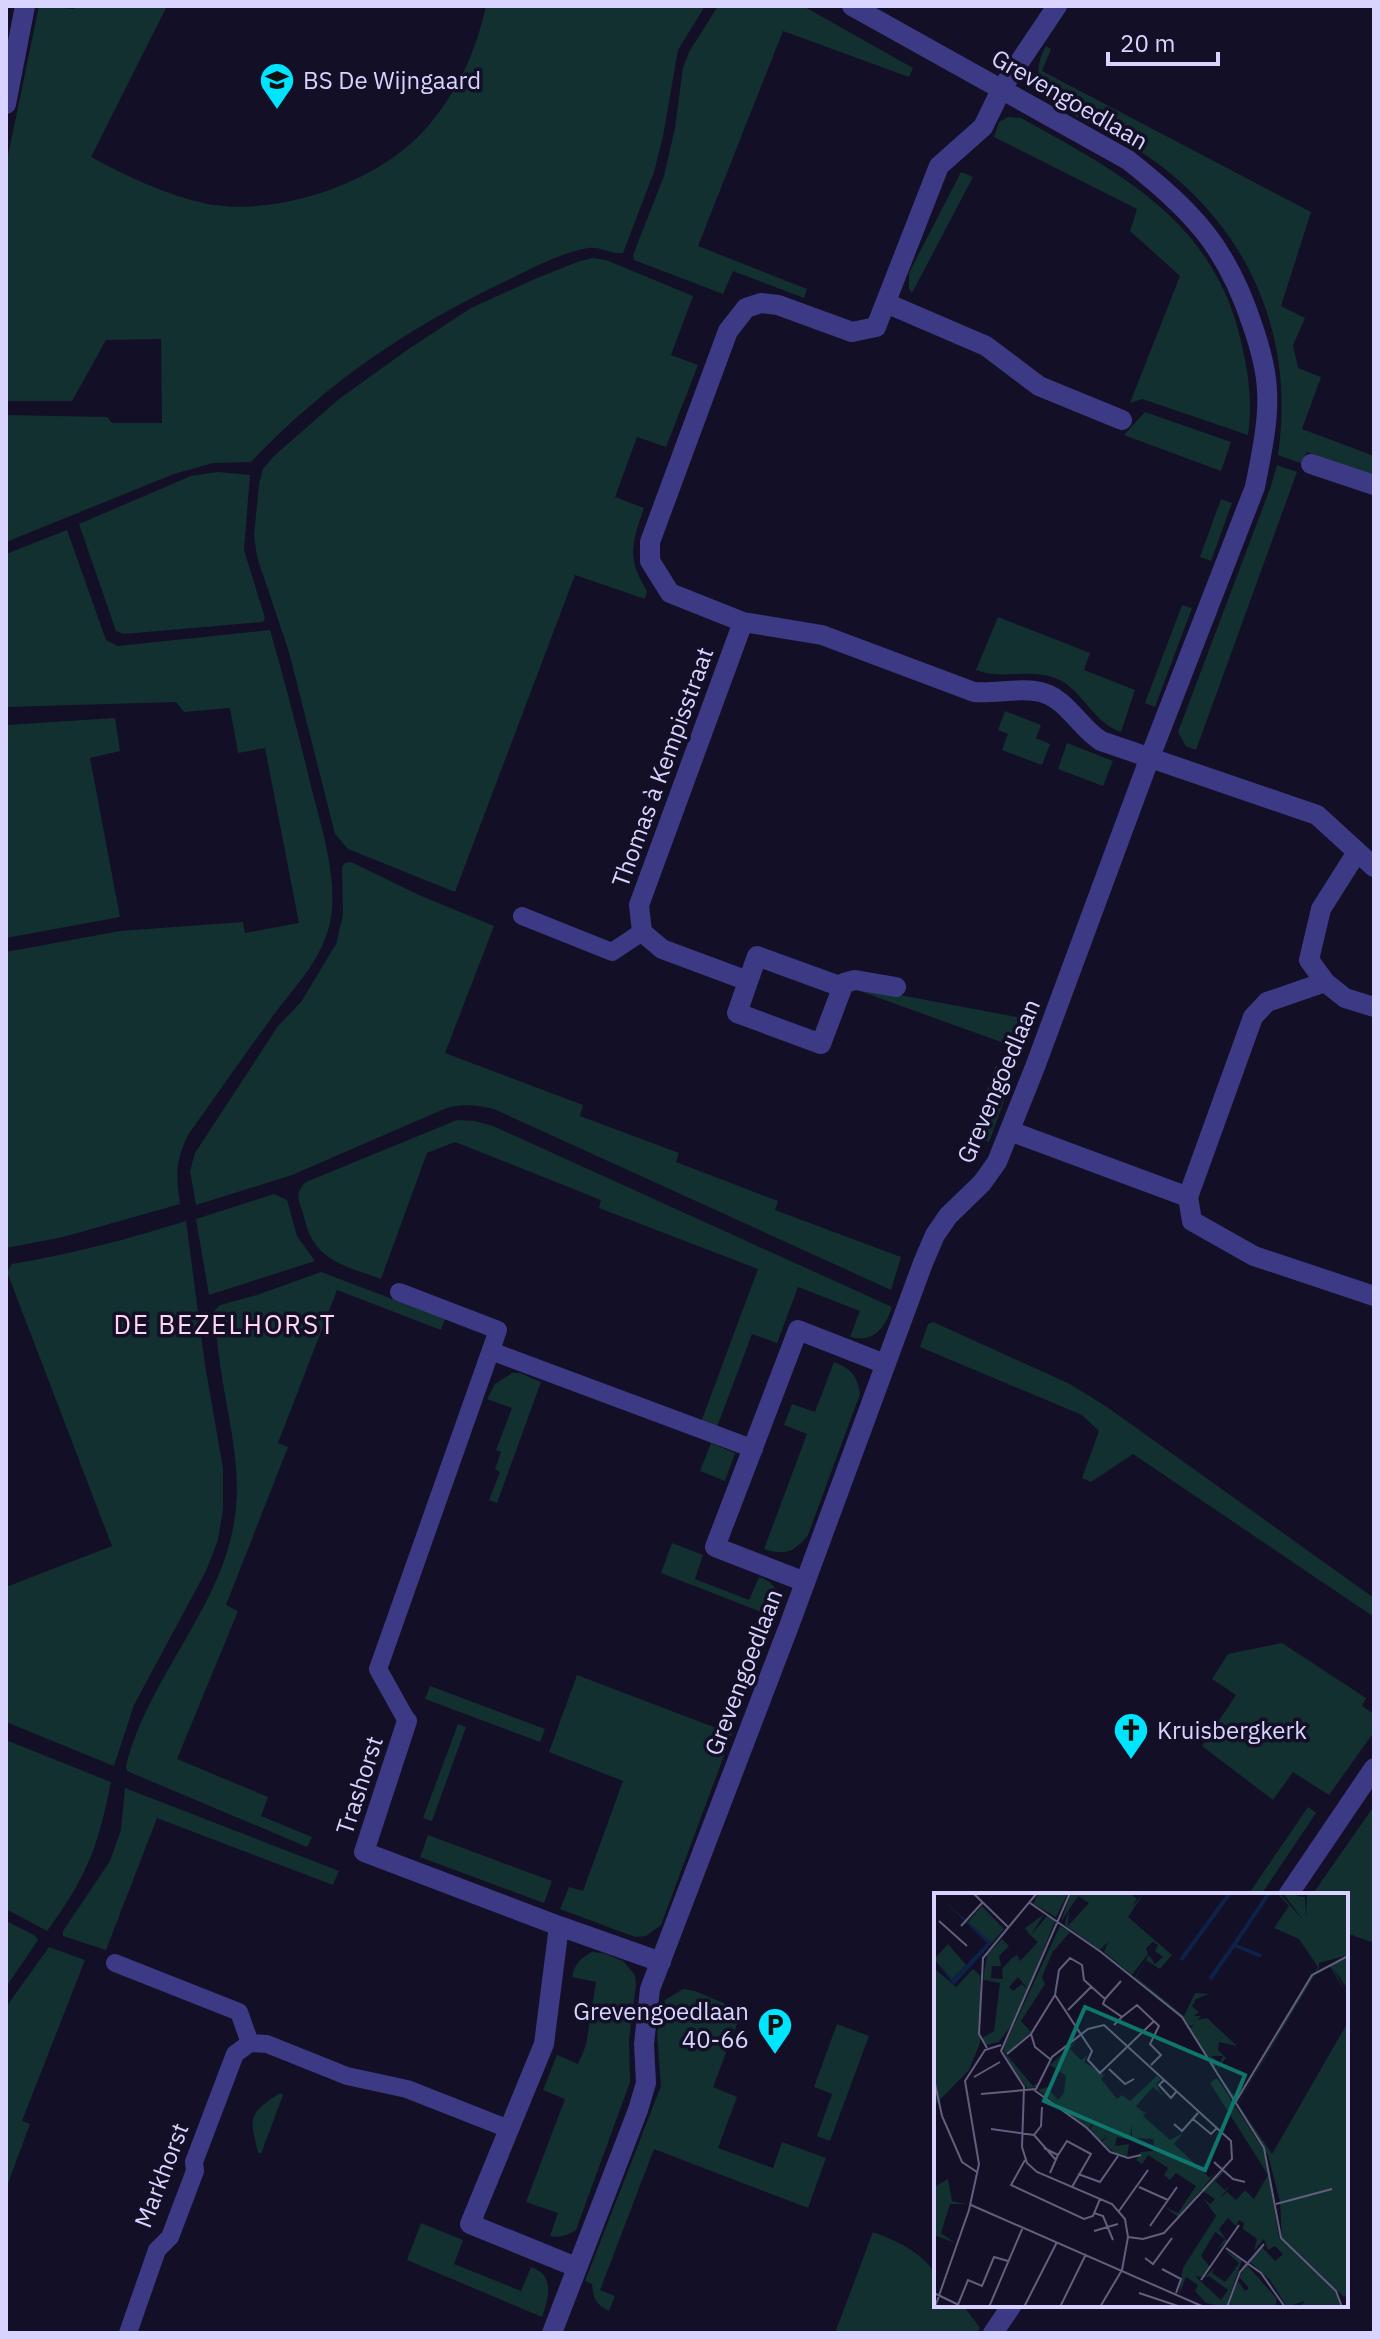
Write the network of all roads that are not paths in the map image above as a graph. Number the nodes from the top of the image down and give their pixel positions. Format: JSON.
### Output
{"nodes":[{"id":1,"x":25,"y":6,"type":"edge"},
{"id":2,"x":852,"y":6,"type":"edge"},
{"id":3,"x":1057,"y":6,"type":"edge"},
{"id":4,"x":1002,"y":88,"type":"junction"},
{"id":5,"x":6,"y":104,"type":"edge"},
{"id":6,"x":886,"y":303,"type":"junction"},
{"id":7,"x":1122,"y":420,"type":"dead end"},
{"id":8,"x":1311,"y":464,"type":"dead end"},
{"id":9,"x":1374,"y":485,"type":"edge"},
{"id":10,"x":743,"y":622,"type":"junction"},
{"id":11,"x":1150,"y":757,"type":"junction"},
{"id":12,"x":1357,"y":852,"type":"junction"},
{"id":13,"x":1374,"y":867,"type":"edge"},
{"id":14,"x":522,"y":916,"type":"dead end"},
{"id":15,"x":642,"y":932,"type":"junction"},
{"id":16,"x":748,"y":981,"type":"junction"},
{"id":17,"x":1325,"y":982,"type":"junction"},
{"id":18,"x":842,"y":987,"type":"junction"},
{"id":19,"x":896,"y":987,"type":"dead end"},
{"id":20,"x":1374,"y":1007,"type":"edge"},
{"id":21,"x":1010,"y":1131,"type":"junction"},
{"id":22,"x":1188,"y":1197,"type":"junction"},
{"id":23,"x":399,"y":1292,"type":"dead end"},
{"id":24,"x":1374,"y":1296,"type":"edge"},
{"id":25,"x":491,"y":1351,"type":"junction"},
{"id":26,"x":885,"y":1364,"type":"junction"},
{"id":27,"x":754,"y":1449,"type":"junction"},
{"id":28,"x":805,"y":1582,"type":"junction"},
{"id":29,"x":407,"y":1721,"type":"joint"},
{"id":30,"x":1374,"y":1768,"type":"edge"},
{"id":31,"x":1289,"y":1893,"type":"edge"},
{"id":32,"x":559,"y":1926,"type":"junction"},
{"id":33,"x":661,"y":1962,"type":"junction"},
{"id":34,"x":115,"y":1963,"type":"dead end"},
{"id":35,"x":250,"y":2043,"type":"junction"},
{"id":36,"x":509,"y":2129,"type":"junction"},
{"id":37,"x":576,"y":2267,"type":"junction"},
{"id":38,"x":1011,"y":2307,"type":"edge"},
{"id":39,"x":128,"y":2333,"type":"edge"},
{"id":40,"x":552,"y":2333,"type":"edge"},
{"id":41,"x":993,"y":2333,"type":"edge"}],
"edges":[{"from":1,"to":5,"type":"street"},
{"from":2,"to":4,"type":"street","name":"Grevengoedlaan"},
{"from":3,"to":4,"type":"street"},
{"from":4,"to":6,"type":"street"},
{"from":4,"to":11,"type":"street","name":"Grevengoedlaan"},
{"from":6,"to":7,"type":"street"},
{"from":6,"to":10,"type":"street"},
{"from":8,"to":9,"type":"street"},
{"from":10,"to":11,"type":"street"},
{"from":10,"to":15,"type":"street","name":"Thomas à Kempisstraat"},
{"from":11,"to":12,"type":"street"},
{"from":11,"to":21,"type":"street","name":"Grevengoedlaan"},
{"from":12,"to":13,"type":"street"},
{"from":12,"to":17,"type":"street"},
{"from":14,"to":15,"type":"lane"},
{"from":15,"to":16,"type":"street"},
{"from":16,"to":18,"type":"street"},
{"from":16,"to":18,"type":"street"},
{"from":17,"to":20,"type":"street"},
{"from":17,"to":22,"type":"street"},
{"from":18,"to":19,"type":"street"},
{"from":21,"to":22,"type":"street"},
{"from":21,"to":26,"type":"street","name":"Grevengoedlaan"},
{"from":22,"to":24,"type":"street"},
{"from":23,"to":25,"type":"lane"},
{"from":25,"to":27,"type":"lane"},
{"from":25,"to":29,"type":"lane","name":"Trashorst"},
{"from":26,"to":27,"type":"street"},
{"from":26,"to":28,"type":"street","name":"Grevengoedlaan"},
{"from":27,"to":28,"type":"street"},
{"from":28,"to":33,"type":"street","name":"Grevengoedlaan"},
{"from":29,"to":32,"type":"street","name":"Trashorst"},
{"from":30,"to":31,"type":"street"},
{"from":32,"to":33,"type":"street","name":"Trashorst"},
{"from":32,"to":36,"type":"street"},
{"from":33,"to":37,"type":"street","name":"Grevengoedlaan"},
{"from":34,"to":35,"type":"lane"},
{"from":35,"to":36,"type":"lane"},
{"from":35,"to":39,"type":"lane","name":"Markhorst"},
{"from":36,"to":37,"type":"street"},
{"from":37,"to":40,"type":"street","name":"Grevengoedlaan"},
{"from":38,"to":41,"type":"street"}]}
